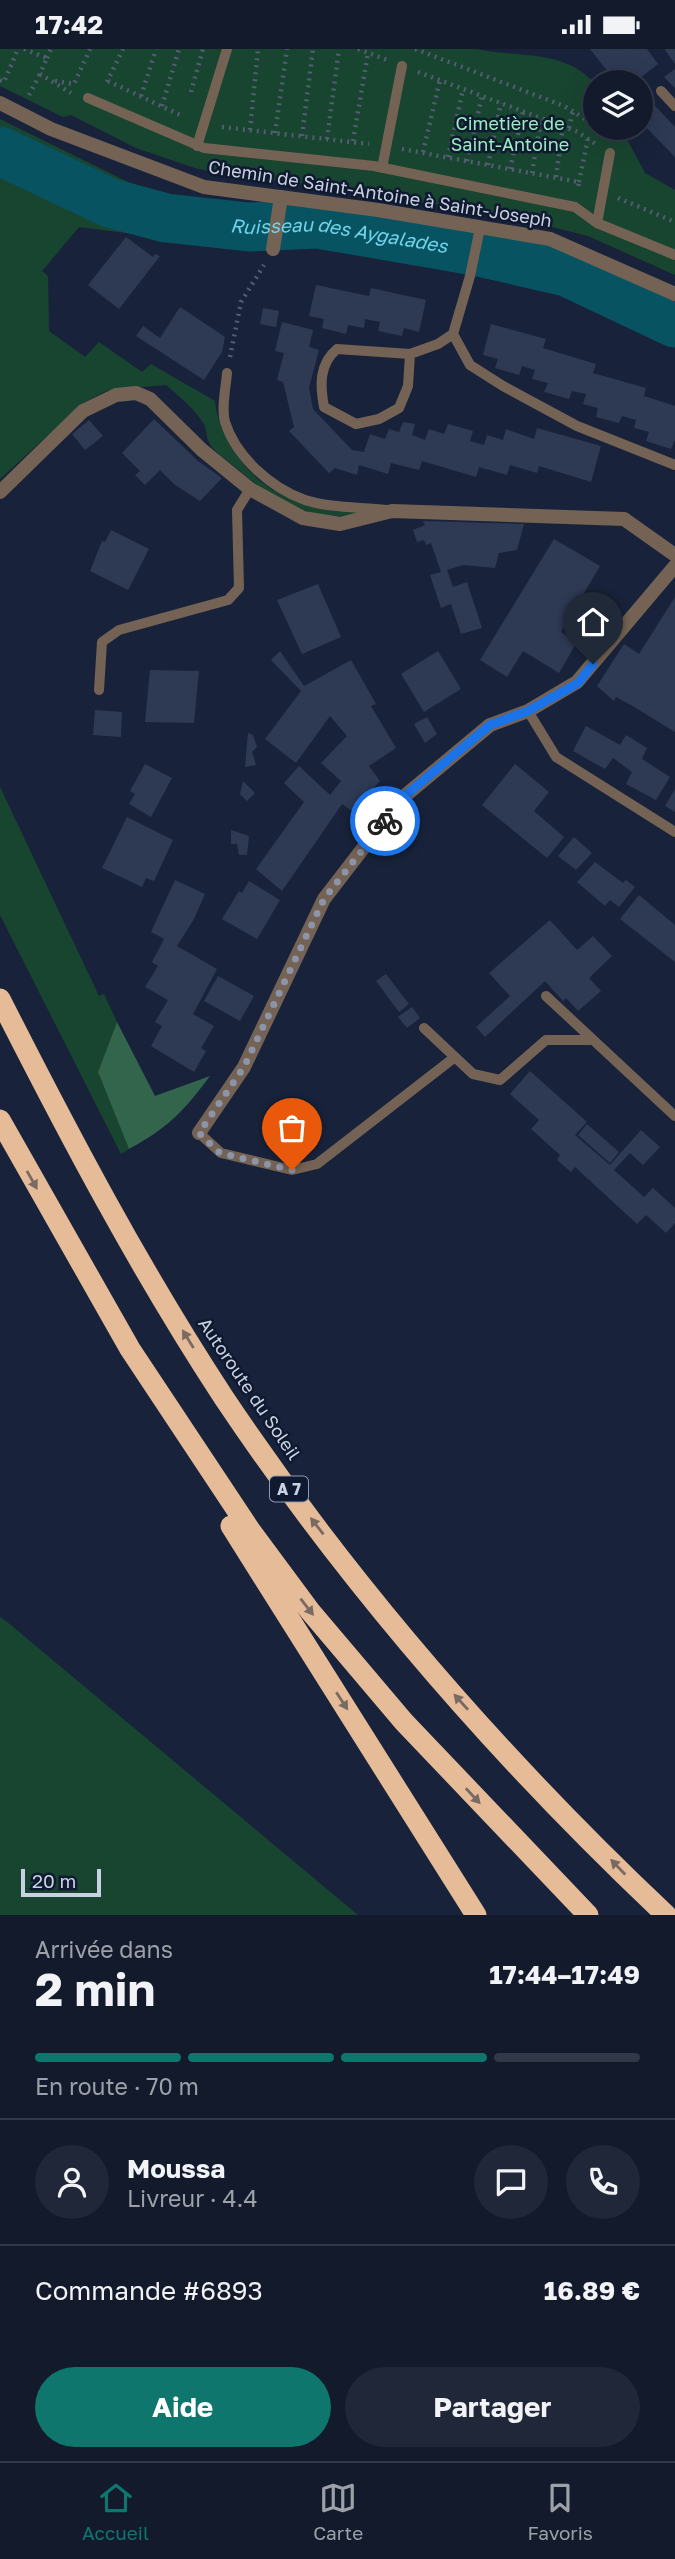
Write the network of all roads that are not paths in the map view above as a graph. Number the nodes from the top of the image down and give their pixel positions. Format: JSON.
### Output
{"nodes":[{"id":1,"x":227,"y":49,"type":"edge"},
{"id":2,"x":402,"y":66,"type":"road end"},
{"id":3,"x":661,"y":91,"type":"dead end"},
{"id":4,"x":93,"y":100,"type":"road end"},
{"id":5,"x":0,"y":103,"type":"edge"},
{"id":6,"x":675,"y":106,"type":"edge"},
{"id":7,"x":197,"y":146,"type":"junction"},
{"id":8,"x":610,"y":153,"type":"road end"},
{"id":9,"x":382,"y":168,"type":"junction"},
{"id":10,"x":281,"y":197,"type":"junction"},
{"id":11,"x":597,"y":223,"type":"junction"},
{"id":12,"x":479,"y":234,"type":"junction"},
{"id":13,"x":273,"y":249,"type":"dead end"},
{"id":14,"x":675,"y":255,"type":"edge"},
{"id":15,"x":675,"y":294,"type":"edge"},
{"id":16,"x":453,"y":334,"type":"junction"},
{"id":17,"x":410,"y":354,"type":"junction"},
{"id":18,"x":227,"y":373,"type":"road end"},
{"id":19,"x":675,"y":465,"type":"edge"},
{"id":20,"x":250,"y":489,"type":"junction"},
{"id":21,"x":0,"y":492,"type":"edge"},
{"id":22,"x":393,"y":511,"type":"junction"},
{"id":23,"x":675,"y":555,"type":"edge"},
{"id":24,"x":675,"y":566,"type":"edge"},
{"id":25,"x":99,"y":689,"type":"dead end"},
{"id":26,"x":528,"y":711,"type":"junction"},
{"id":27,"x":675,"y":832,"type":"edge"},
{"id":28,"x":546,"y":996,"type":"dead end"},
{"id":29,"x":0,"y":999,"type":"edge"},
{"id":30,"x":424,"y":1028,"type":"dead end"},
{"id":31,"x":593,"y":1040,"type":"junction"},
{"id":32,"x":455,"y":1057,"type":"junction"},
{"id":33,"x":675,"y":1116,"type":"edge"},
{"id":34,"x":0,"y":1120,"type":"edge"},
{"id":35,"x":199,"y":1133,"type":"joint"},
{"id":36,"x":130,"y":1349,"type":"junction"},
{"id":37,"x":459,"y":1885,"type":"junction"},
{"id":38,"x":476,"y":1915,"type":"edge"},
{"id":39,"x":484,"y":1915,"type":"edge"},
{"id":40,"x":589,"y":1915,"type":"edge"},
{"id":41,"x":666,"y":1915,"type":"edge"}],
"edges":[{"from":1,"to":7,"type":"lane"},
{"from":2,"to":9,"type":"lane"},
{"from":3,"to":6,"type":"lane"},
{"from":4,"to":7,"type":"lane"},
{"from":5,"to":10,"type":"street","name":"Chemin de Saint-Antoine à Saint-Joseph"},
{"from":7,"to":9,"type":"lane"},
{"from":8,"to":11,"type":"lane"},
{"from":9,"to":11,"type":"lane"},
{"from":10,"to":12,"type":"street","name":"Chemin de Saint-Antoine à Saint-Joseph"},
{"from":10,"to":13,"type":"street"},
{"from":11,"to":14,"type":"lane"},
{"from":12,"to":15,"type":"street","name":"Chemin de Saint-Antoine à Saint-Joseph"},
{"from":12,"to":16,"type":"lane"},
{"from":16,"to":17,"type":"lane"},
{"from":16,"to":19,"type":"lane"},
{"from":17,"to":17,"type":"lane"},
{"from":18,"to":22,"type":"lane"},
{"from":20,"to":21,"type":"street"},
{"from":20,"to":22,"type":"street"},
{"from":20,"to":25,"type":"lane"},
{"from":22,"to":23,"type":"street"},
{"from":24,"to":26,"type":"street"},
{"from":26,"to":27,"type":"lane"},
{"from":26,"to":35,"type":"street"},
{"from":28,"to":31,"type":"lane"},
{"from":41,"to":29,"type":"highway","name":"Autoroute du Soleil","number":"A 7","one_way":true},
{"from":30,"to":32,"type":"lane"},
{"from":31,"to":32,"type":"lane"},
{"from":31,"to":33,"type":"lane"},
{"from":32,"to":35,"type":"lane"},
{"from":34,"to":36,"type":"highway","one_way":true},
{"from":36,"to":37,"type":"highway","one_way":true},
{"from":36,"to":40,"type":"highway","one_way":true},
{"from":37,"to":38,"type":"highway"},
{"from":37,"to":39,"type":"highway"}]}
